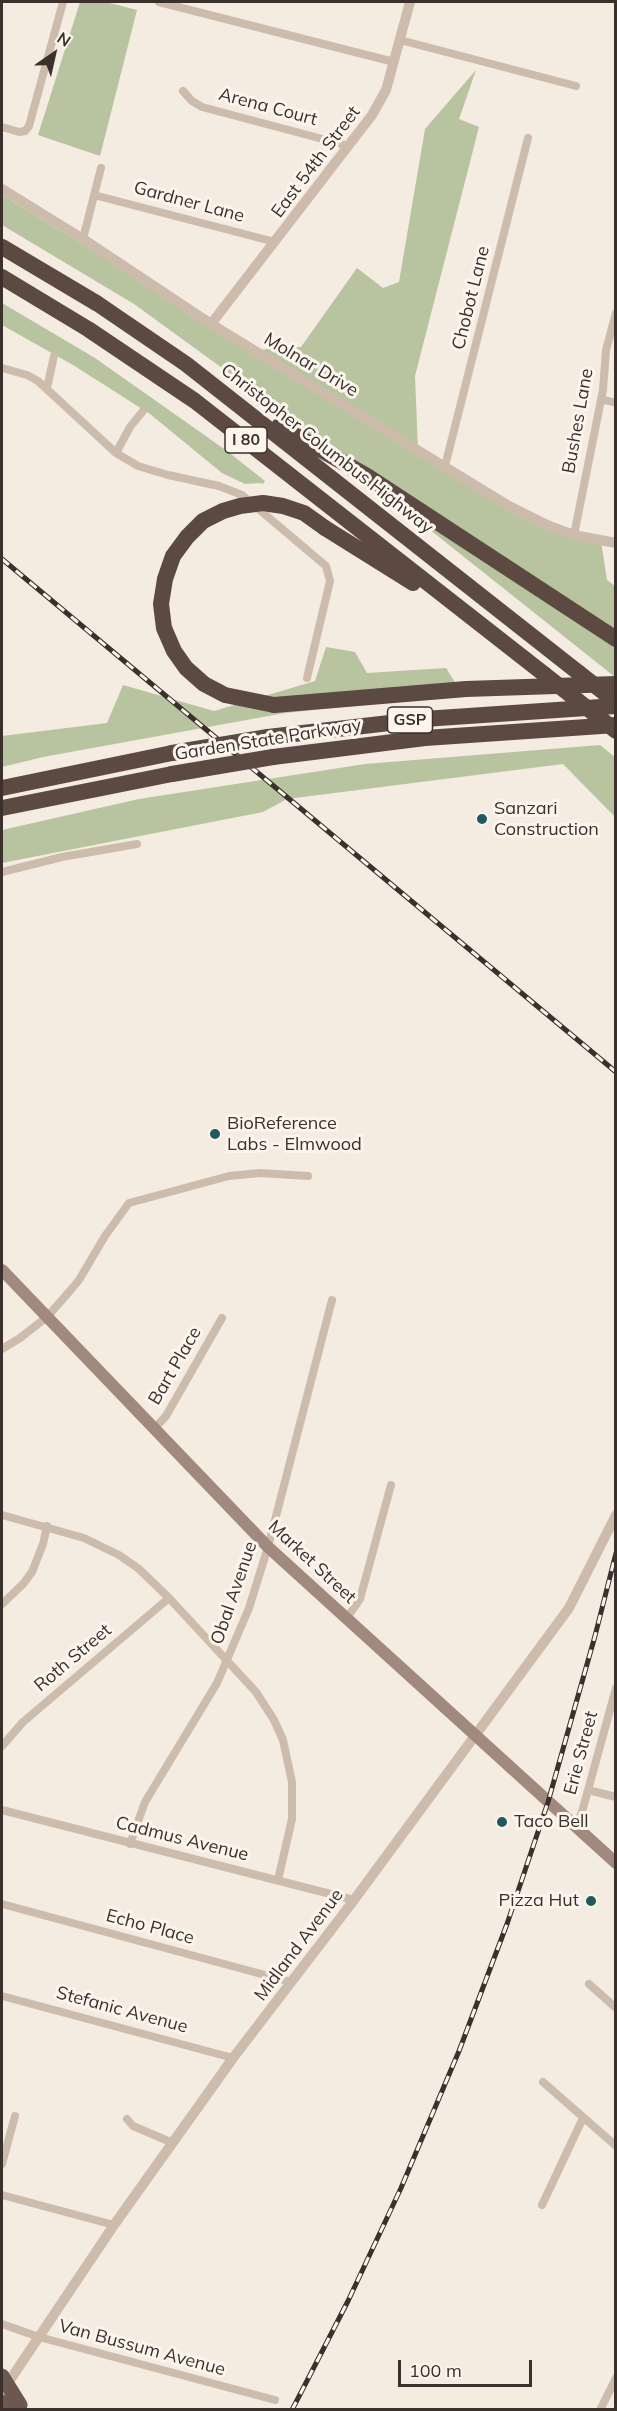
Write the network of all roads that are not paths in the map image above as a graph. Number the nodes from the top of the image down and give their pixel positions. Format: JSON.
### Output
{"nodes":[{"id":1,"x":63,"y":2,"type":"edge"},
{"id":2,"x":159,"y":2,"type":"edge"},
{"id":3,"x":410,"y":2,"type":"edge"},
{"id":4,"x":400,"y":40,"type":"junction"},
{"id":5,"x":394,"y":62,"type":"junction"},
{"id":6,"x":576,"y":86,"type":"dead end"},
{"id":7,"x":183,"y":91,"type":"dead end"},
{"id":8,"x":2,"y":128,"type":"edge"},
{"id":9,"x":528,"y":138,"type":"dead end"},
{"id":10,"x":349,"y":146,"type":"junction"},
{"id":11,"x":100,"y":168,"type":"dead end"},
{"id":12,"x":2,"y":189,"type":"edge"},
{"id":13,"x":94,"y":195,"type":"junction"},
{"id":14,"x":83,"y":239,"type":"junction"},
{"id":15,"x":275,"y":242,"type":"junction"},
{"id":16,"x":2,"y":247,"type":"edge"},
{"id":17,"x":2,"y":278,"type":"edge"},
{"id":18,"x":615,"y":313,"type":"edge"},
{"id":19,"x":211,"y":324,"type":"junction"},
{"id":20,"x":54,"y":356,"type":"dead end"},
{"id":21,"x":2,"y":368,"type":"edge"},
{"id":22,"x":47,"y":388,"type":"junction"},
{"id":23,"x":601,"y":399,"type":"junction"},
{"id":24,"x":615,"y":403,"type":"edge"},
{"id":25,"x":241,"y":406,"type":"junction"},
{"id":26,"x":143,"y":411,"type":"dead end"},
{"id":27,"x":116,"y":453,"type":"junction"},
{"id":28,"x":445,"y":466,"type":"junction"},
{"id":29,"x":438,"y":522,"type":"junction"},
{"id":30,"x":574,"y":535,"type":"junction"},
{"id":31,"x":615,"y":543,"type":"edge"},
{"id":32,"x":477,"y":622,"type":"junction"},
{"id":33,"x":615,"y":629,"type":"edge"},
{"id":34,"x":615,"y":639,"type":"edge"},
{"id":35,"x":307,"y":678,"type":"dead end"},
{"id":36,"x":615,"y":684,"type":"edge"},
{"id":37,"x":615,"y":704,"type":"edge"},
{"id":38,"x":615,"y":725,"type":"edge"},
{"id":39,"x":615,"y":731,"type":"edge"},
{"id":40,"x":2,"y":788,"type":"edge"},
{"id":41,"x":2,"y":808,"type":"edge"},
{"id":42,"x":137,"y":844,"type":"dead end"},
{"id":43,"x":2,"y":872,"type":"edge"},
{"id":44,"x":308,"y":1176,"type":"dead end"},
{"id":45,"x":2,"y":1270,"type":"edge"},
{"id":46,"x":332,"y":1300,"type":"dead end"},
{"id":47,"x":47,"y":1317,"type":"junction"},
{"id":48,"x":222,"y":1318,"type":"dead end"},
{"id":49,"x":2,"y":1349,"type":"edge"},
{"id":50,"x":154,"y":1429,"type":"junction"},
{"id":51,"x":391,"y":1485,"type":"dead end"},
{"id":52,"x":2,"y":1515,"type":"edge"},
{"id":53,"x":615,"y":1515,"type":"edge"},
{"id":54,"x":47,"y":1526,"type":"junction"},
{"id":55,"x":268,"y":1547,"type":"junction"},
{"id":56,"x":169,"y":1598,"type":"junction"},
{"id":57,"x":2,"y":1604,"type":"edge"},
{"id":58,"x":347,"y":1618,"type":"junction"},
{"id":59,"x":227,"y":1661,"type":"junction"},
{"id":60,"x":615,"y":1688,"type":"edge"},
{"id":61,"x":474,"y":1735,"type":"junction"},
{"id":62,"x":2,"y":1746,"type":"edge"},
{"id":63,"x":588,"y":1790,"type":"junction"},
{"id":64,"x":615,"y":1797,"type":"edge"},
{"id":65,"x":2,"y":1810,"type":"edge"},
{"id":66,"x":575,"y":1826,"type":"junction"},
{"id":67,"x":130,"y":1844,"type":"junction"},
{"id":68,"x":615,"y":1863,"type":"edge"},
{"id":69,"x":278,"y":1880,"type":"junction"},
{"id":70,"x":354,"y":1900,"type":"junction"},
{"id":71,"x":2,"y":1904,"type":"edge"},
{"id":72,"x":291,"y":1982,"type":"junction"},
{"id":73,"x":589,"y":1984,"type":"dead end"},
{"id":74,"x":2,"y":1996,"type":"edge"},
{"id":75,"x":615,"y":2008,"type":"edge"},
{"id":76,"x":233,"y":2058,"type":"junction"},
{"id":77,"x":543,"y":2082,"type":"dead end"},
{"id":78,"x":15,"y":2116,"type":"dead end"},
{"id":79,"x":583,"y":2118,"type":"junction"},
{"id":80,"x":127,"y":2119,"type":"dead end"},
{"id":81,"x":173,"y":2143,"type":"junction"},
{"id":82,"x":615,"y":2146,"type":"edge"},
{"id":83,"x":2,"y":2164,"type":"edge"},
{"id":84,"x":2,"y":2195,"type":"edge"},
{"id":85,"x":542,"y":2205,"type":"dead end"},
{"id":86,"x":114,"y":2225,"type":"junction"},
{"id":87,"x":2,"y":2324,"type":"edge"},
{"id":88,"x":39,"y":2337,"type":"junction"},
{"id":89,"x":2,"y":2376,"type":"edge"},
{"id":90,"x":615,"y":2378,"type":"edge"},
{"id":91,"x":2,"y":2392,"type":"edge"},
{"id":92,"x":274,"y":2400,"type":"dead end"},
{"id":93,"x":2,"y":2402,"type":"edge"},
{"id":94,"x":17,"y":2408,"type":"edge"},
{"id":95,"x":600,"y":2409,"type":"edge"}],
"edges":[{"from":1,"to":8,"type":"street"},
{"from":2,"to":5,"type":"street"},
{"from":3,"to":4,"type":"street","name":"East 54th Street"},
{"from":4,"to":5,"type":"street","name":"East 54th Street"},
{"from":4,"to":6,"type":"street"},
{"from":5,"to":10,"type":"street","name":"East 54th Street"},
{"from":7,"to":10,"type":"street","name":"Arena Court"},
{"from":9,"to":28,"type":"street","name":"Chobot Lane"},
{"from":10,"to":15,"type":"street","name":"East 54th Street"},
{"from":11,"to":13,"type":"street"},
{"from":12,"to":14,"type":"street","name":"Molnar Drive"},
{"from":13,"to":14,"type":"street"},
{"from":13,"to":15,"type":"street","name":"Gardner Lane"},
{"from":14,"to":19,"type":"street","name":"Molnar Drive"},
{"from":15,"to":19,"type":"street","name":"East 54th Street"},
{"from":16,"to":25,"type":"highway","name":"Christopher Columbus Highway","number":"I 80"},
{"from":17,"to":32,"type":"highway","number":"I 80"},
{"from":18,"to":23,"type":"street","name":"Bushes Lane"},
{"from":19,"to":28,"type":"street","name":"Molnar Drive"},
{"from":20,"to":22,"type":"street"},
{"from":21,"to":22,"type":"street"},
{"from":22,"to":27,"type":"street"},
{"from":23,"to":24,"type":"street"},
{"from":23,"to":30,"type":"street","name":"Bushes Lane"},
{"from":25,"to":29,"type":"highway"},
{"from":25,"to":37,"type":"highway","name":"Christopher Columbus Highway","number":"I 80","bridge":true},
{"from":26,"to":27,"type":"street"},
{"from":27,"to":35,"type":"street"},
{"from":28,"to":30,"type":"street","name":"Molnar Drive"},
{"from":29,"to":33,"type":"highway"},
{"from":29,"to":34,"type":"highway"},
{"from":30,"to":31,"type":"street","name":"Molnar Drive"},
{"from":32,"to":36,"type":"highway","bridge":true},
{"from":32,"to":39,"type":"highway","number":"I 80","bridge":true},
{"from":37,"to":40,"type":"highway","name":"Garden State Parkway","number":"GSP","bridge":true},
{"from":38,"to":41,"type":"highway","name":"Garden State Parkway","number":"GSP","bridge":true},
{"from":42,"to":43,"type":"street"},
{"from":44,"to":47,"type":"street"},
{"from":45,"to":47,"type":"main road","name":"Market Street"},
{"from":46,"to":55,"type":"street","name":"Obal Avenue"},
{"from":47,"to":49,"type":"street"},
{"from":47,"to":50,"type":"main road","name":"Market Street"},
{"from":48,"to":50,"type":"street","name":"Bart Place"},
{"from":50,"to":55,"type":"main road","name":"Market Street"},
{"from":51,"to":58,"type":"street"},
{"from":52,"to":54,"type":"street"},
{"from":53,"to":61,"type":"street","name":"Midland Avenue"},
{"from":54,"to":56,"type":"street"},
{"from":54,"to":57,"type":"street"},
{"from":55,"to":58,"type":"main road","name":"Market Street"},
{"from":55,"to":59,"type":"street","name":"Obal Avenue"},
{"from":56,"to":59,"type":"street"},
{"from":56,"to":62,"type":"street","name":"Roth Street"},
{"from":58,"to":61,"type":"main road","name":"Market Street"},
{"from":59,"to":67,"type":"street","name":"Obal Avenue"},
{"from":59,"to":69,"type":"street"},
{"from":60,"to":63,"type":"street","name":"Erie Street"},
{"from":61,"to":66,"type":"main road","name":"Market Street"},
{"from":61,"to":70,"type":"street","name":"Midland Avenue"},
{"from":63,"to":64,"type":"street"},
{"from":63,"to":66,"type":"street","name":"Erie Street"},
{"from":65,"to":67,"type":"street","name":"Cadmus Avenue"},
{"from":66,"to":68,"type":"main road","name":"Market Street"},
{"from":67,"to":69,"type":"street","name":"Cadmus Avenue"},
{"from":69,"to":70,"type":"street","name":"Cadmus Avenue"},
{"from":70,"to":72,"type":"street","name":"Midland Avenue"},
{"from":71,"to":72,"type":"street","name":"Echo Place"},
{"from":72,"to":76,"type":"street","name":"Midland Avenue"},
{"from":73,"to":75,"type":"street"},
{"from":74,"to":76,"type":"street","name":"Stefanic Avenue"},
{"from":76,"to":81,"type":"street","name":"Midland Avenue"},
{"from":77,"to":79,"type":"street"},
{"from":78,"to":83,"type":"street"},
{"from":79,"to":82,"type":"street"},
{"from":79,"to":85,"type":"street"},
{"from":80,"to":81,"type":"street"},
{"from":81,"to":86,"type":"street","name":"Midland Avenue"},
{"from":84,"to":86,"type":"street"},
{"from":86,"to":88,"type":"street","name":"Midland Avenue"},
{"from":87,"to":88,"type":"street","name":"Van Bussum Avenue"},
{"from":88,"to":91,"type":"street","name":"Midland Avenue"},
{"from":88,"to":92,"type":"street","name":"Van Bussum Avenue"},
{"from":89,"to":94,"type":"highway","bridge":true},
{"from":90,"to":95,"type":"street"},
{"from":93,"to":94,"type":"highway"}]}
